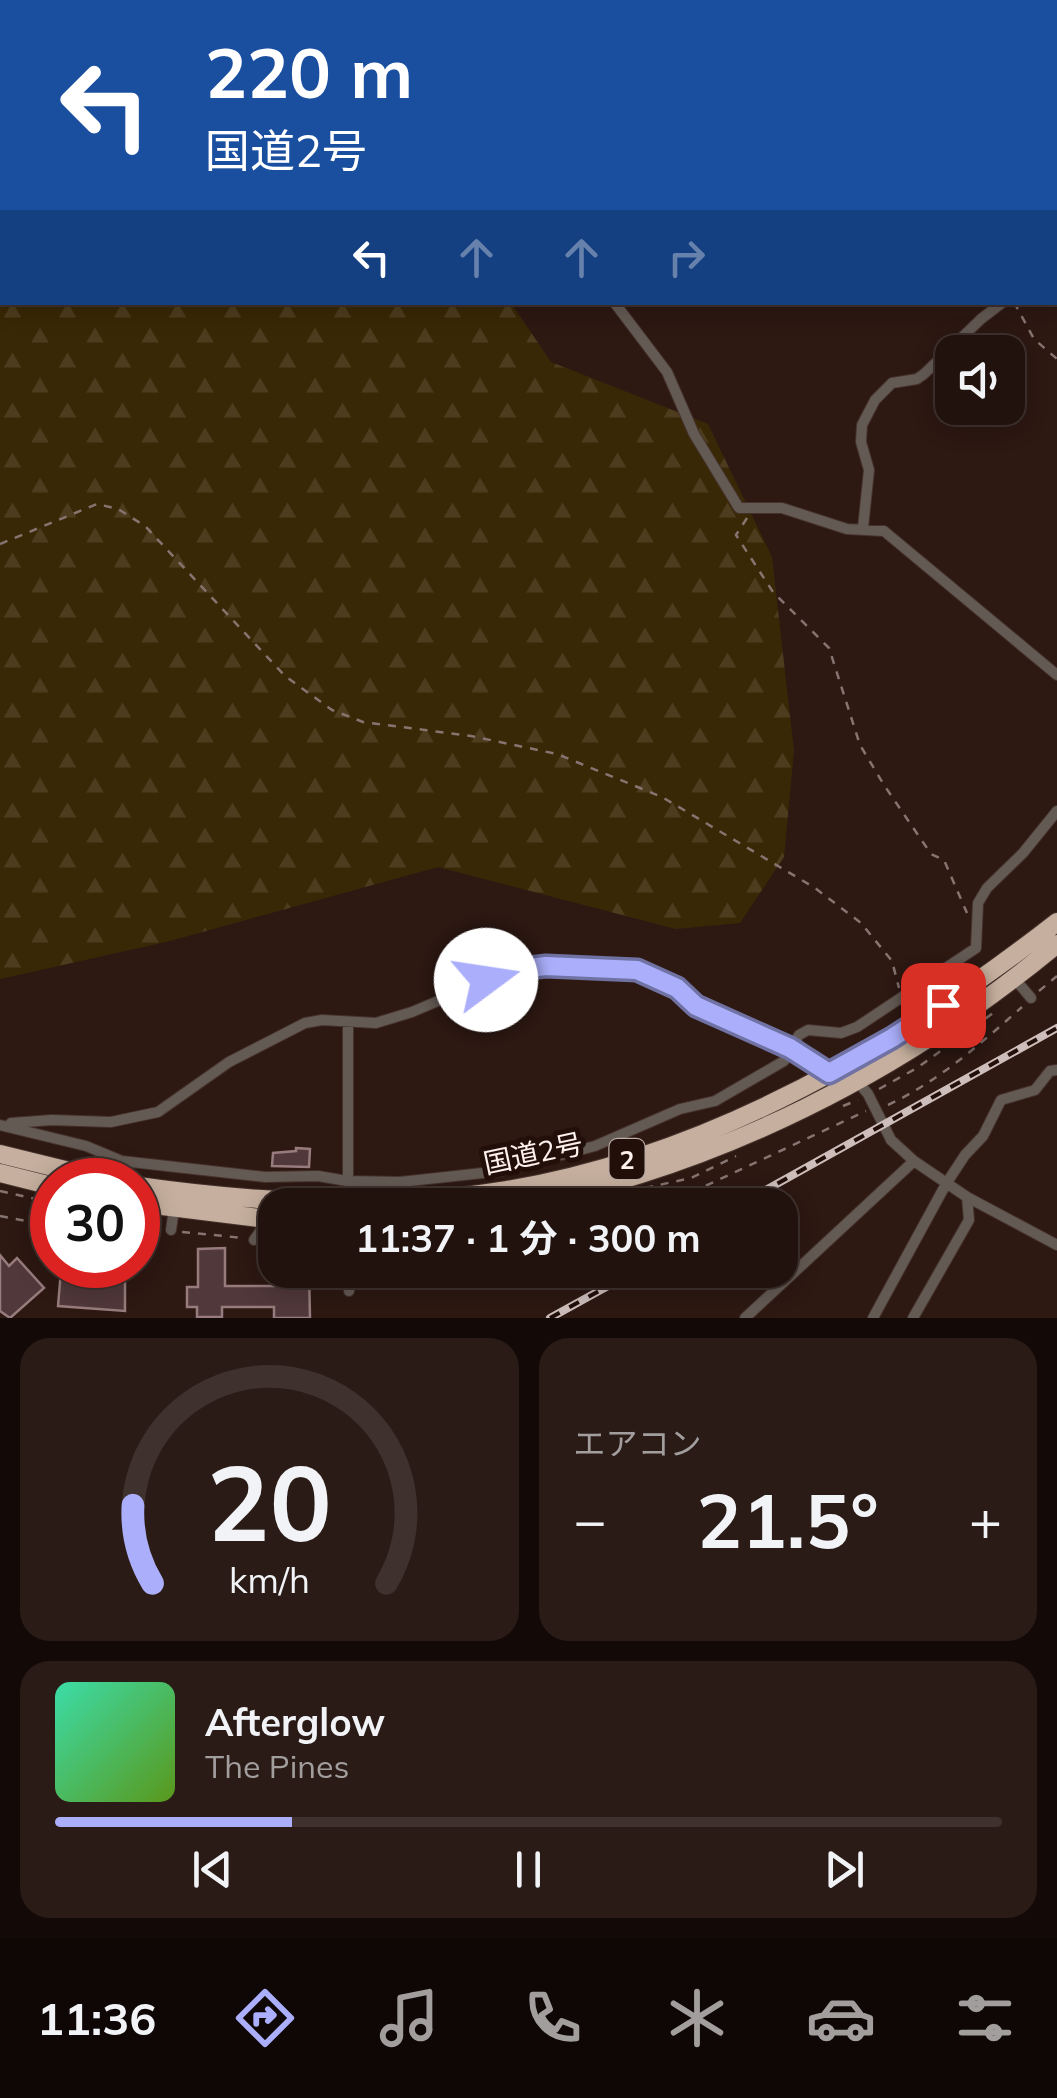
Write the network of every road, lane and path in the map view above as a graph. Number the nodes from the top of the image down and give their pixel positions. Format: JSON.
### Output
{"nodes":[{"id":1,"x":616,"y":305,"type":"edge"},
{"id":2,"x":999,"y":305,"type":"edge"},
{"id":3,"x":1016,"y":305,"type":"edge"},
{"id":4,"x":1057,"y":358,"type":"edge"},
{"id":5,"x":752,"y":510,"type":"junction"},
{"id":6,"x":863,"y":528,"type":"junction"},
{"id":7,"x":0,"y":544,"type":"edge"},
{"id":8,"x":1057,"y":675,"type":"edge"},
{"id":9,"x":1057,"y":811,"type":"edge"},
{"id":10,"x":976,"y":919,"type":"junction"},
{"id":11,"x":1057,"y":922,"type":"edge"},
{"id":12,"x":1054,"y":959,"type":"edge"},
{"id":13,"x":1014,"y":978,"type":"junction"},
{"id":14,"x":1031,"y":998,"type":"junction"},
{"id":15,"x":902,"y":1000,"type":"junction"},
{"id":16,"x":348,"y":1022,"type":"junction"},
{"id":17,"x":790,"y":1048,"type":"junction"},
{"id":18,"x":1057,"y":1070,"type":"edge"},
{"id":19,"x":829,"y":1073,"type":"junction"},
{"id":20,"x":857,"y":1081,"type":"junction"},
{"id":21,"x":875,"y":1109,"type":"junction"},
{"id":22,"x":0,"y":1124,"type":"edge"},
{"id":23,"x":0,"y":1154,"type":"edge"},
{"id":24,"x":914,"y":1160,"type":"junction"},
{"id":25,"x":30,"y":1161,"type":"edge"},
{"id":26,"x":0,"y":1173,"type":"edge"},
{"id":27,"x":318,"y":1176,"type":"junction"},
{"id":28,"x":347,"y":1181,"type":"junction"},
{"id":29,"x":30,"y":1184,"type":"edge"},
{"id":30,"x":946,"y":1184,"type":"junction"},
{"id":31,"x":160,"y":1188,"type":"edge"},
{"id":32,"x":311,"y":1188,"type":"edge"},
{"id":33,"x":347,"y":1188,"type":"edge"},
{"id":34,"x":515,"y":1188,"type":"edge"},
{"id":35,"x":585,"y":1188,"type":"edge"},
{"id":36,"x":701,"y":1188,"type":"edge"},
{"id":37,"x":30,"y":1191,"type":"edge"},
{"id":38,"x":0,"y":1192,"type":"edge"},
{"id":39,"x":967,"y":1197,"type":"junction"},
{"id":40,"x":258,"y":1198,"type":"edge"},
{"id":41,"x":160,"y":1207,"type":"edge"},
{"id":42,"x":174,"y":1209,"type":"junction"},
{"id":43,"x":0,"y":1216,"type":"edge"},
{"id":44,"x":258,"y":1219,"type":"edge"},
{"id":45,"x":30,"y":1222,"type":"edge"},
{"id":46,"x":172,"y":1230,"type":"joint"},
{"id":47,"x":258,"y":1235,"type":"edge"},
{"id":48,"x":254,"y":1240,"type":"joint"},
{"id":49,"x":1057,"y":1245,"type":"edge"},
{"id":50,"x":349,"y":1288,"type":"edge"},
{"id":51,"x":349,"y":1292,"type":"dead end"},
{"id":52,"x":746,"y":1318,"type":"edge"},
{"id":53,"x":873,"y":1318,"type":"edge"},
{"id":54,"x":913,"y":1318,"type":"edge"}],
"edges":[{"from":1,"to":5,"type":"street"},
{"from":2,"to":6,"type":"street"},
{"from":3,"to":4,"type":"path"},
{"from":5,"to":6,"type":"street"},
{"from":5,"to":10,"type":"path"},
{"from":6,"to":8,"type":"street"},
{"from":7,"to":15,"type":"path"},
{"from":9,"to":10,"type":"street"},
{"from":10,"to":15,"type":"street"},
{"from":11,"to":19,"type":"highway","name":"国道2号","number":"2"},
{"from":12,"to":13,"type":"highway","name":"国道2号","number":"2"},
{"from":12,"to":14,"type":"path"},
{"from":13,"to":14,"type":"street"},
{"from":13,"to":20,"type":"highway","name":"国道2号","number":"2"},
{"from":14,"to":21,"type":"path"},
{"from":15,"to":17,"type":"street"},
{"from":16,"to":17,"type":"street"},
{"from":16,"to":22,"type":"street"},
{"from":16,"to":28,"type":"street"},
{"from":17,"to":19,"type":"street"},
{"from":17,"to":28,"type":"street"},
{"from":18,"to":30,"type":"street"},
{"from":19,"to":20,"type":"street"},
{"from":19,"to":34,"type":"highway","name":"国道2号","number":"2"},
{"from":20,"to":21,"type":"street"},
{"from":20,"to":35,"type":"highway","name":"国道2号","number":"2"},
{"from":21,"to":24,"type":"street"},
{"from":21,"to":36,"type":"path"},
{"from":22,"to":27,"type":"street"},
{"from":23,"to":25,"type":"highway"},
{"from":24,"to":30,"type":"street"},
{"from":24,"to":52,"type":"street"},
{"from":26,"to":29,"type":"highway"},
{"from":27,"to":28,"type":"street"},
{"from":27,"to":32,"type":"street"},
{"from":28,"to":33,"type":"street"},
{"from":30,"to":39,"type":"street"},
{"from":30,"to":53,"type":"street"},
{"from":31,"to":40,"type":"highway","name":"国道2号","number":"2"},
{"from":37,"to":38,"type":"path"},
{"from":39,"to":49,"type":"street"},
{"from":39,"to":54,"type":"street"},
{"from":41,"to":42,"type":"highway"},
{"from":42,"to":44,"type":"highway"},
{"from":42,"to":46,"type":"street"},
{"from":43,"to":45,"type":"path"},
{"from":46,"to":48,"type":"path"},
{"from":47,"to":48,"type":"street"},
{"from":50,"to":51,"type":"street"}]}
